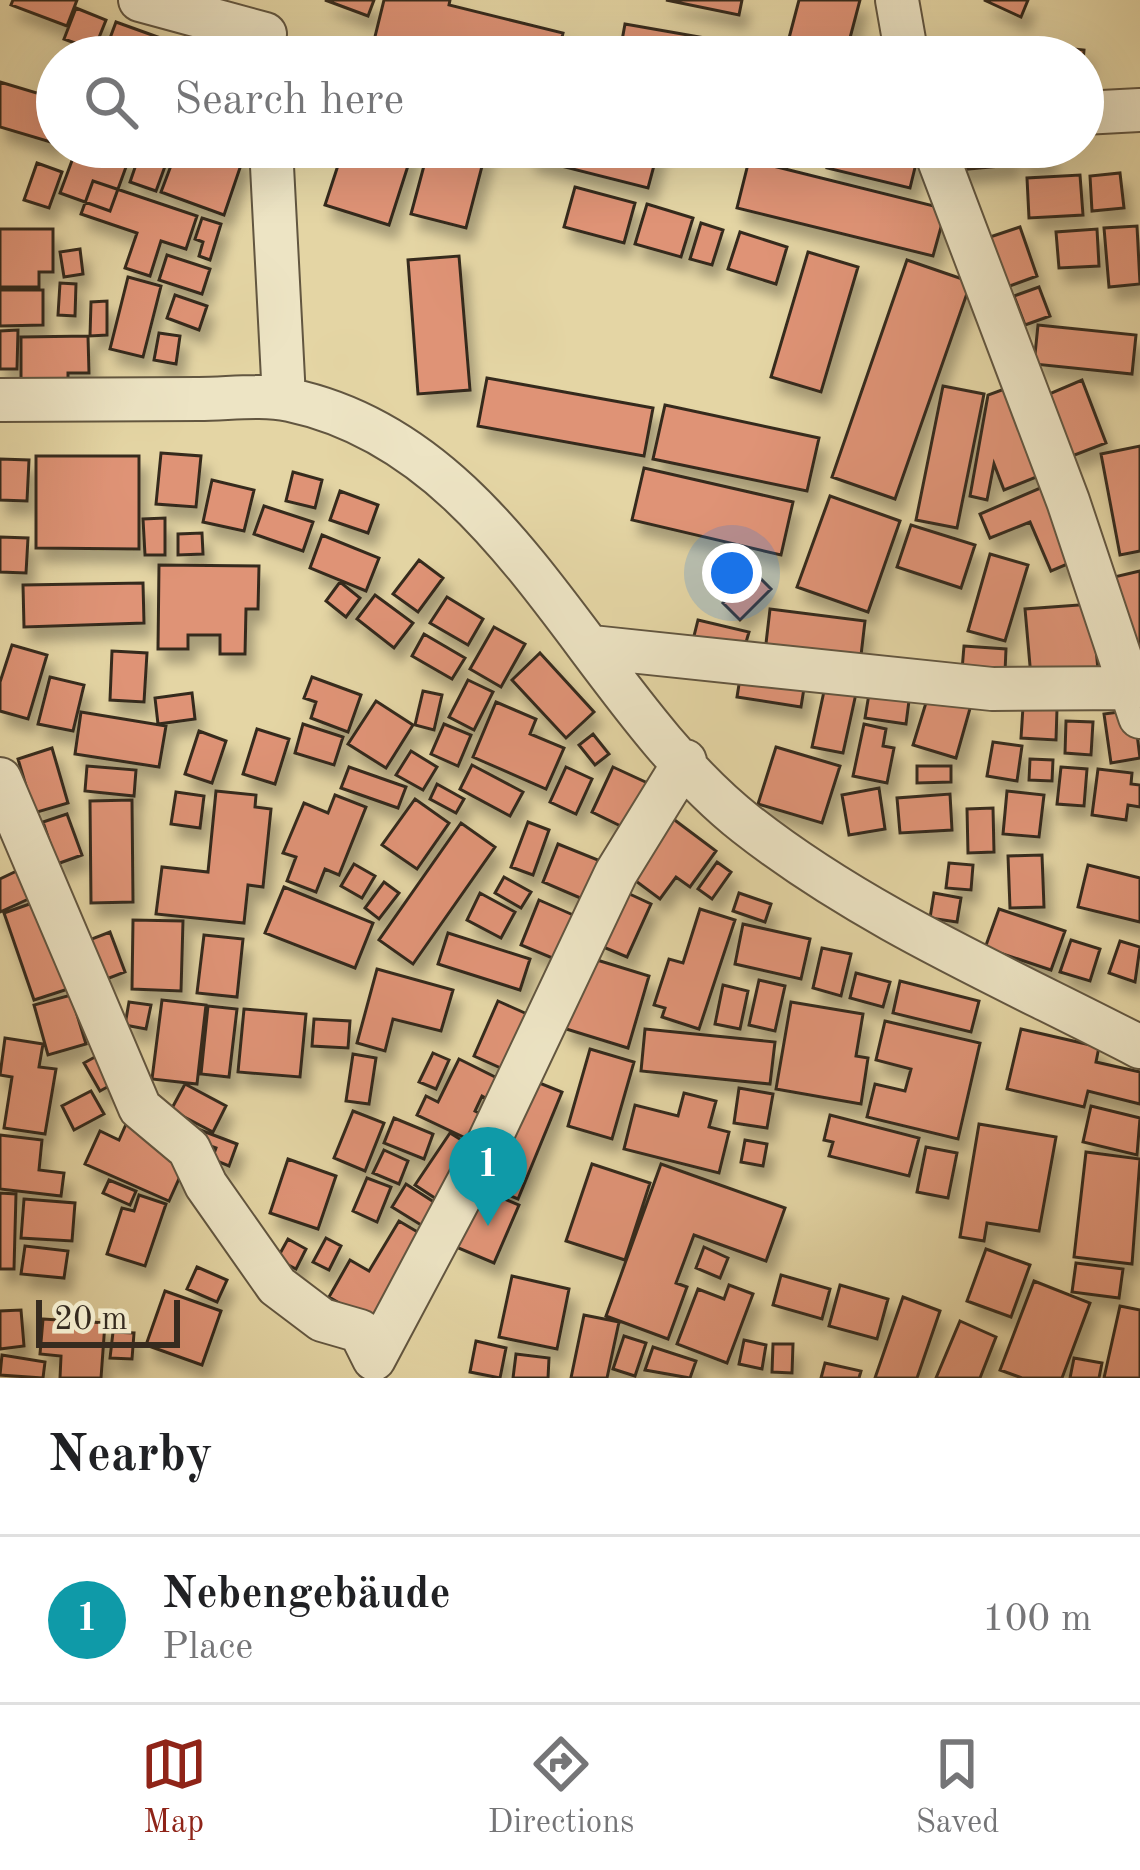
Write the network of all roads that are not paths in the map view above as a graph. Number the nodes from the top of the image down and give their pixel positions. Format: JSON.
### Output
{"nodes":[{"id":1,"x":140,"y":0,"type":"edge"},
{"id":2,"x":897,"y":0,"type":"edge"},
{"id":3,"x":265,"y":30,"type":"edge"},
{"id":4,"x":903,"y":36,"type":"edge"},
{"id":5,"x":1140,"y":110,"type":"edge"},
{"id":6,"x":1104,"y":111,"type":"edge"},
{"id":7,"x":272,"y":168,"type":"edge"},
{"id":8,"x":942,"y":168,"type":"edge"},
{"id":9,"x":284,"y":398,"type":"junction"},
{"id":10,"x":0,"y":400,"type":"edge"},
{"id":11,"x":592,"y":647,"type":"junction"},
{"id":12,"x":1135,"y":703,"type":"edge"},
{"id":13,"x":685,"y":761,"type":"junction"},
{"id":14,"x":0,"y":779,"type":"edge"},
{"id":15,"x":1140,"y":1046,"type":"edge"},
{"id":16,"x":376,"y":1368,"type":"edge"}],
"edges":[{"from":1,"to":3,"type":"street"},
{"from":2,"to":4,"type":"street"},
{"from":5,"to":6,"type":"street"},
{"from":7,"to":9,"type":"street"},
{"from":8,"to":12,"type":"street"},
{"from":9,"to":10,"type":"street"},
{"from":9,"to":11,"type":"street"},
{"from":11,"to":12,"type":"street"},
{"from":11,"to":13,"type":"street"},
{"from":13,"to":15,"type":"street"},
{"from":13,"to":16,"type":"street"},
{"from":14,"to":16,"type":"street"}]}
